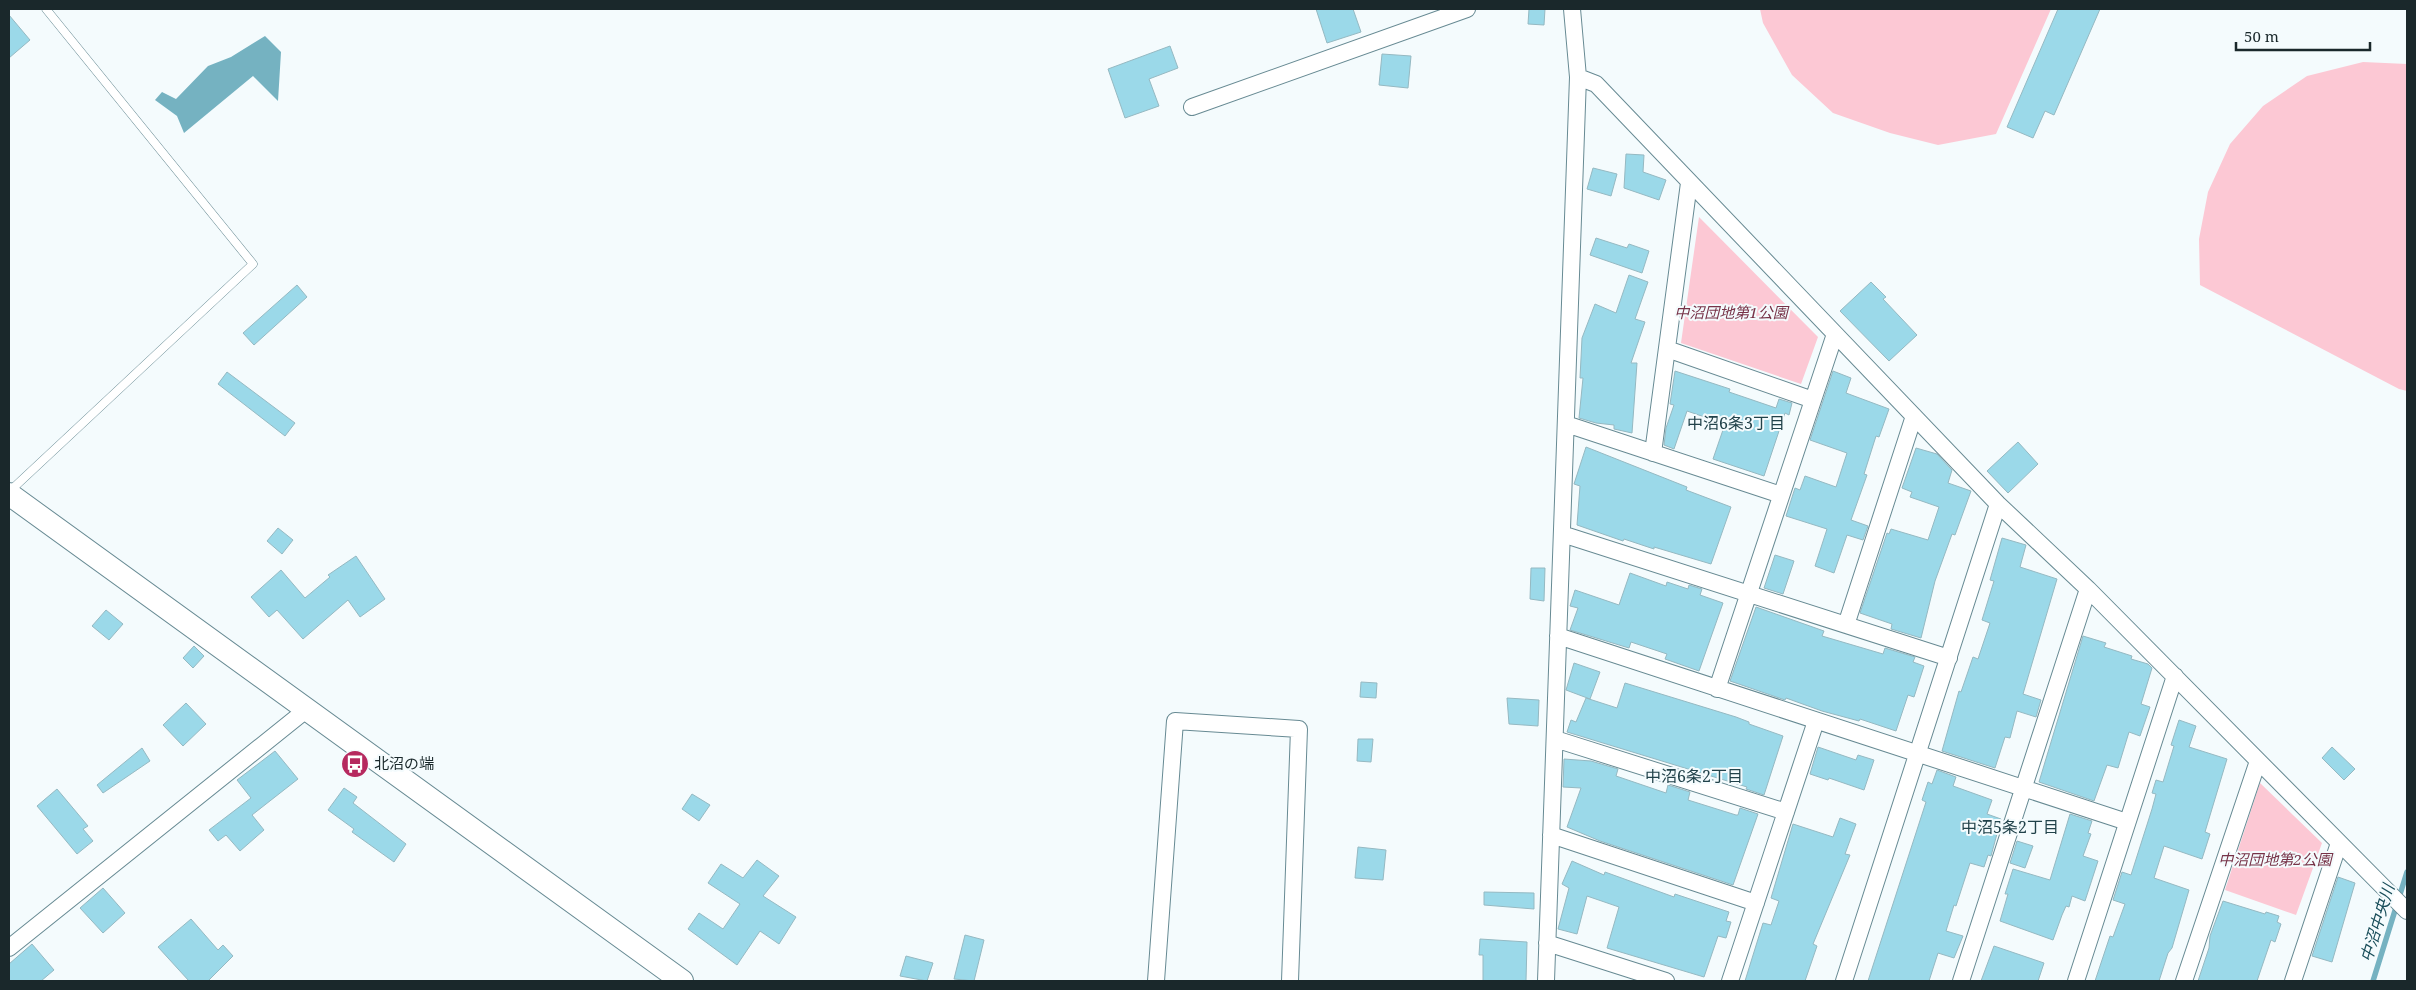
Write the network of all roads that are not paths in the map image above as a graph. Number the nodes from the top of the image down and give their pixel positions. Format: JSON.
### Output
{"nodes":[{"id":1,"x":46,"y":9,"type":"edge"},
{"id":2,"x":1467,"y":9,"type":"edge"},
{"id":3,"x":1572,"y":9,"type":"edge"},
{"id":4,"x":1578,"y":77,"type":"junction"},
{"id":5,"x":1192,"y":106,"type":"dead end"},
{"id":6,"x":1689,"y":183,"type":"junction"},
{"id":7,"x":1835,"y":334,"type":"junction"},
{"id":8,"x":1667,"y":349,"type":"junction"},
{"id":9,"x":1813,"y":400,"type":"junction"},
{"id":10,"x":1914,"y":416,"type":"junction"},
{"id":11,"x":1566,"y":424,"type":"junction"},
{"id":12,"x":1653,"y":453,"type":"junction"},
{"id":13,"x":9,"y":493,"type":"edge"},
{"id":14,"x":1781,"y":496,"type":"junction"},
{"id":15,"x":1998,"y":504,"type":"junction"},
{"id":16,"x":1562,"y":534,"type":"junction"},
{"id":17,"x":2088,"y":589,"type":"junction"},
{"id":18,"x":1748,"y":594,"type":"junction"},
{"id":19,"x":1846,"y":625,"type":"junction"},
{"id":20,"x":1558,"y":636,"type":"junction"},
{"id":21,"x":1949,"y":658,"type":"junction"},
{"id":22,"x":2175,"y":676,"type":"junction"},
{"id":23,"x":1717,"y":688,"type":"junction"},
{"id":24,"x":306,"y":710,"type":"junction"},
{"id":25,"x":1816,"y":721,"type":"junction"},
{"id":26,"x":1555,"y":739,"type":"junction"},
{"id":27,"x":1917,"y":755,"type":"junction"},
{"id":28,"x":2258,"y":761,"type":"junction"},
{"id":29,"x":2023,"y":789,"type":"junction"},
{"id":30,"x":1786,"y":812,"type":"junction"},
{"id":31,"x":2127,"y":822,"type":"junction"},
{"id":32,"x":1551,"y":835,"type":"junction"},
{"id":33,"x":2339,"y":843,"type":"junction"},
{"id":34,"x":1756,"y":903,"type":"junction"},
{"id":35,"x":2407,"y":911,"type":"edge"},
{"id":36,"x":1548,"y":943,"type":"junction"},
{"id":37,"x":9,"y":948,"type":"edge"},
{"id":38,"x":682,"y":981,"type":"edge"},
{"id":39,"x":1156,"y":981,"type":"edge"},
{"id":40,"x":1290,"y":981,"type":"edge"},
{"id":41,"x":1546,"y":981,"type":"edge"},
{"id":42,"x":1666,"y":981,"type":"edge"},
{"id":43,"x":1730,"y":981,"type":"edge"},
{"id":44,"x":1844,"y":981,"type":"edge"},
{"id":45,"x":1961,"y":981,"type":"edge"},
{"id":46,"x":2076,"y":981,"type":"edge"},
{"id":47,"x":2184,"y":981,"type":"edge"},
{"id":48,"x":2293,"y":981,"type":"edge"}],
"edges":[{"from":1,"to":13,"type":"lane"},
{"from":2,"to":5,"type":"street"},
{"from":3,"to":4,"type":"street"},
{"from":4,"to":6,"type":"street"},
{"from":4,"to":11,"type":"street"},
{"from":6,"to":7,"type":"street"},
{"from":6,"to":8,"type":"street"},
{"from":7,"to":9,"type":"street"},
{"from":7,"to":10,"type":"street"},
{"from":8,"to":9,"type":"street"},
{"from":8,"to":12,"type":"street"},
{"from":9,"to":14,"type":"street"},
{"from":10,"to":15,"type":"street"},
{"from":10,"to":19,"type":"street"},
{"from":11,"to":12,"type":"street"},
{"from":11,"to":16,"type":"street"},
{"from":12,"to":14,"type":"street"},
{"from":13,"to":24,"type":"street"},
{"from":14,"to":18,"type":"street"},
{"from":15,"to":17,"type":"street"},
{"from":15,"to":21,"type":"street"},
{"from":16,"to":18,"type":"street"},
{"from":16,"to":20,"type":"street"},
{"from":17,"to":22,"type":"street"},
{"from":17,"to":29,"type":"street"},
{"from":18,"to":19,"type":"street"},
{"from":18,"to":23,"type":"street"},
{"from":19,"to":21,"type":"street"},
{"from":20,"to":23,"type":"street"},
{"from":20,"to":26,"type":"street"},
{"from":21,"to":27,"type":"street"},
{"from":22,"to":28,"type":"street"},
{"from":22,"to":31,"type":"street"},
{"from":23,"to":25,"type":"street"},
{"from":24,"to":37,"type":"street"},
{"from":24,"to":38,"type":"street"},
{"from":25,"to":27,"type":"street"},
{"from":25,"to":30,"type":"street"},
{"from":26,"to":30,"type":"street"},
{"from":26,"to":32,"type":"street"},
{"from":27,"to":29,"type":"street"},
{"from":27,"to":44,"type":"street"},
{"from":28,"to":33,"type":"street"},
{"from":28,"to":47,"type":"street"},
{"from":29,"to":31,"type":"street"},
{"from":29,"to":45,"type":"street"},
{"from":30,"to":34,"type":"street"},
{"from":31,"to":46,"type":"street"},
{"from":32,"to":34,"type":"street"},
{"from":32,"to":36,"type":"street"},
{"from":33,"to":35,"type":"street"},
{"from":33,"to":48,"type":"street"},
{"from":34,"to":43,"type":"street"},
{"from":36,"to":41,"type":"street"},
{"from":36,"to":42,"type":"street"},
{"from":39,"to":40,"type":"street"}]}
